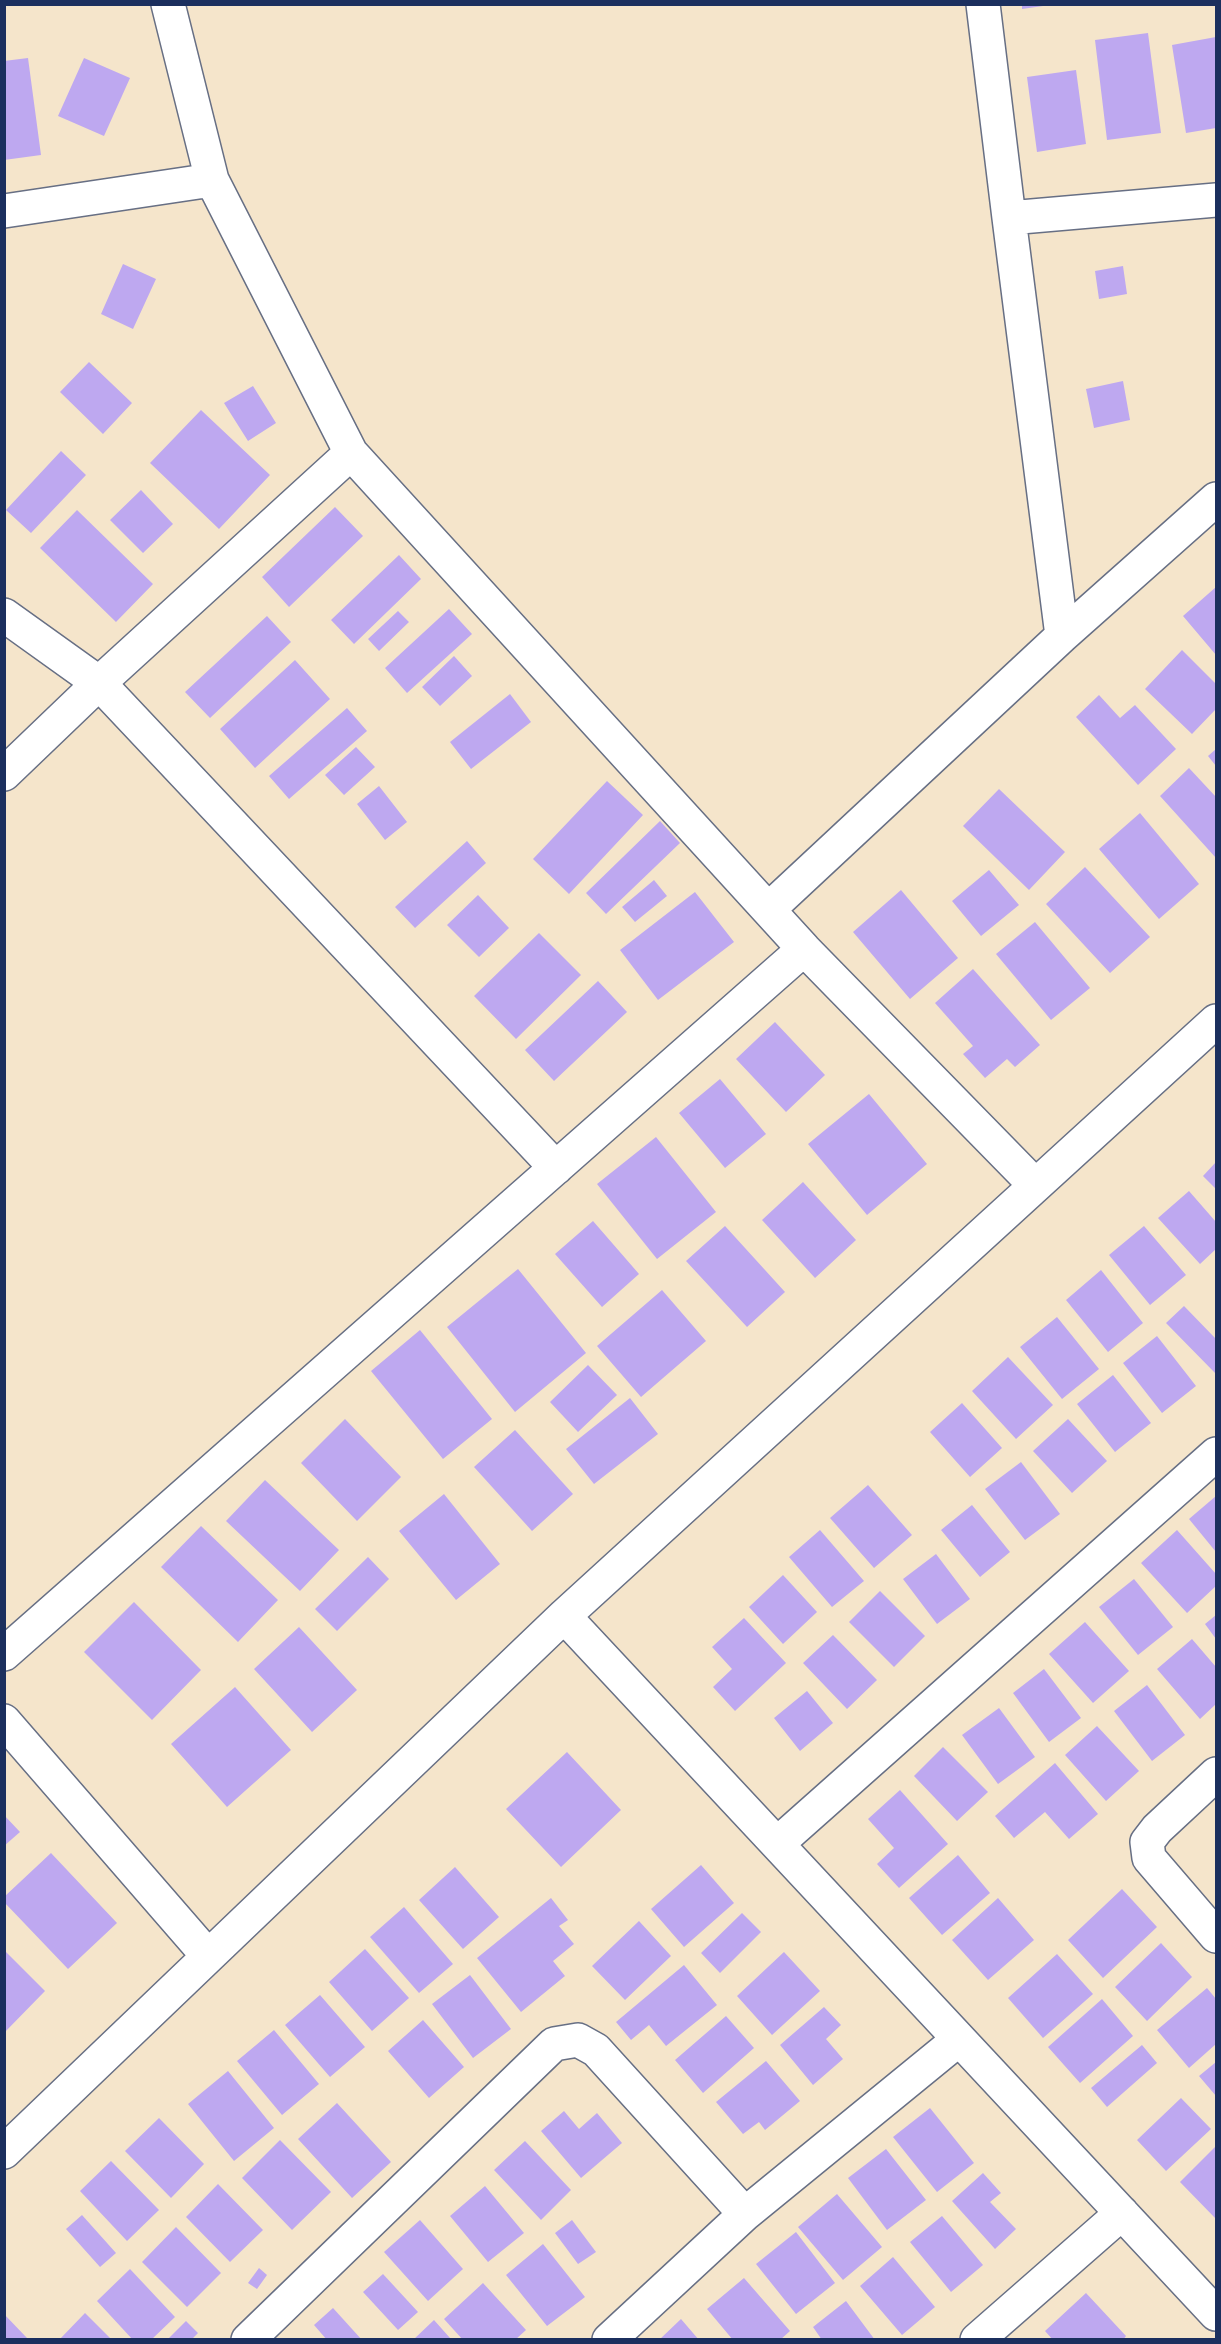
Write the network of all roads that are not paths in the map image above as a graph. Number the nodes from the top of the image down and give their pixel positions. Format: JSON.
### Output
{"nodes":[{"id":1,"x":168,"y":4,"type":"edge"},
{"id":2,"x":984,"y":4,"type":"edge"},
{"id":3,"x":212,"y":180,"type":"junction"},
{"id":4,"x":1216,"y":200,"type":"edge"},
{"id":5,"x":4,"y":211,"type":"edge"},
{"id":6,"x":1009,"y":219,"type":"junction"},
{"id":7,"x":351,"y":453,"type":"junction"},
{"id":8,"x":1216,"y":499,"type":"edge"},
{"id":9,"x":4,"y":615,"type":"edge"},
{"id":10,"x":1062,"y":636,"type":"junction"},
{"id":11,"x":99,"y":683,"type":"junction"},
{"id":12,"x":4,"y":774,"type":"edge"},
{"id":13,"x":769,"y":909,"type":"junction"},
{"id":14,"x":804,"y":949,"type":"junction"},
{"id":15,"x":1216,"y":1021,"type":"edge"},
{"id":16,"x":556,"y":1168,"type":"junction"},
{"id":17,"x":1035,"y":1185,"type":"junction"},
{"id":18,"x":1216,"y":1454,"type":"edge"},
{"id":19,"x":564,"y":1616,"type":"junction"},
{"id":20,"x":4,"y":1654,"type":"edge"},
{"id":21,"x":4,"y":1721,"type":"edge"},
{"id":22,"x":1216,"y":1774,"type":"edge"},
{"id":23,"x":777,"y":1844,"type":"junction"},
{"id":24,"x":1216,"y":1936,"type":"edge"},
{"id":25,"x":208,"y":1956,"type":"junction"},
{"id":26,"x":958,"y":2040,"type":"junction"},
{"id":27,"x":4,"y":2152,"type":"edge"},
{"id":28,"x":1122,"y":2213,"type":"junction"},
{"id":29,"x":744,"y":2214,"type":"junction"},
{"id":30,"x":1216,"y":2314,"type":"edge"},
{"id":31,"x":248,"y":2340,"type":"edge"},
{"id":32,"x":609,"y":2340,"type":"edge"},
{"id":33,"x":977,"y":2340,"type":"edge"}],
"edges":[{"from":1,"to":3,"type":"street"},
{"from":2,"to":6,"type":"street"},
{"from":3,"to":5,"type":"street"},
{"from":3,"to":7,"type":"street"},
{"from":4,"to":6,"type":"street"},
{"from":6,"to":10,"type":"street"},
{"from":7,"to":11,"type":"street"},
{"from":7,"to":13,"type":"street"},
{"from":8,"to":10,"type":"street"},
{"from":9,"to":11,"type":"street"},
{"from":10,"to":13,"type":"street"},
{"from":11,"to":12,"type":"street"},
{"from":11,"to":16,"type":"street"},
{"from":13,"to":14,"type":"street"},
{"from":14,"to":16,"type":"street"},
{"from":14,"to":17,"type":"street"},
{"from":15,"to":17,"type":"street"},
{"from":16,"to":20,"type":"street"},
{"from":17,"to":19,"type":"street"},
{"from":18,"to":23,"type":"street"},
{"from":19,"to":23,"type":"street"},
{"from":19,"to":25,"type":"street"},
{"from":21,"to":25,"type":"street"},
{"from":22,"to":24,"type":"street"},
{"from":23,"to":26,"type":"street"},
{"from":25,"to":27,"type":"street"},
{"from":26,"to":28,"type":"street"},
{"from":26,"to":29,"type":"street"},
{"from":28,"to":30,"type":"street"},
{"from":28,"to":33,"type":"street"},
{"from":29,"to":31,"type":"street"},
{"from":29,"to":32,"type":"street"}]}
